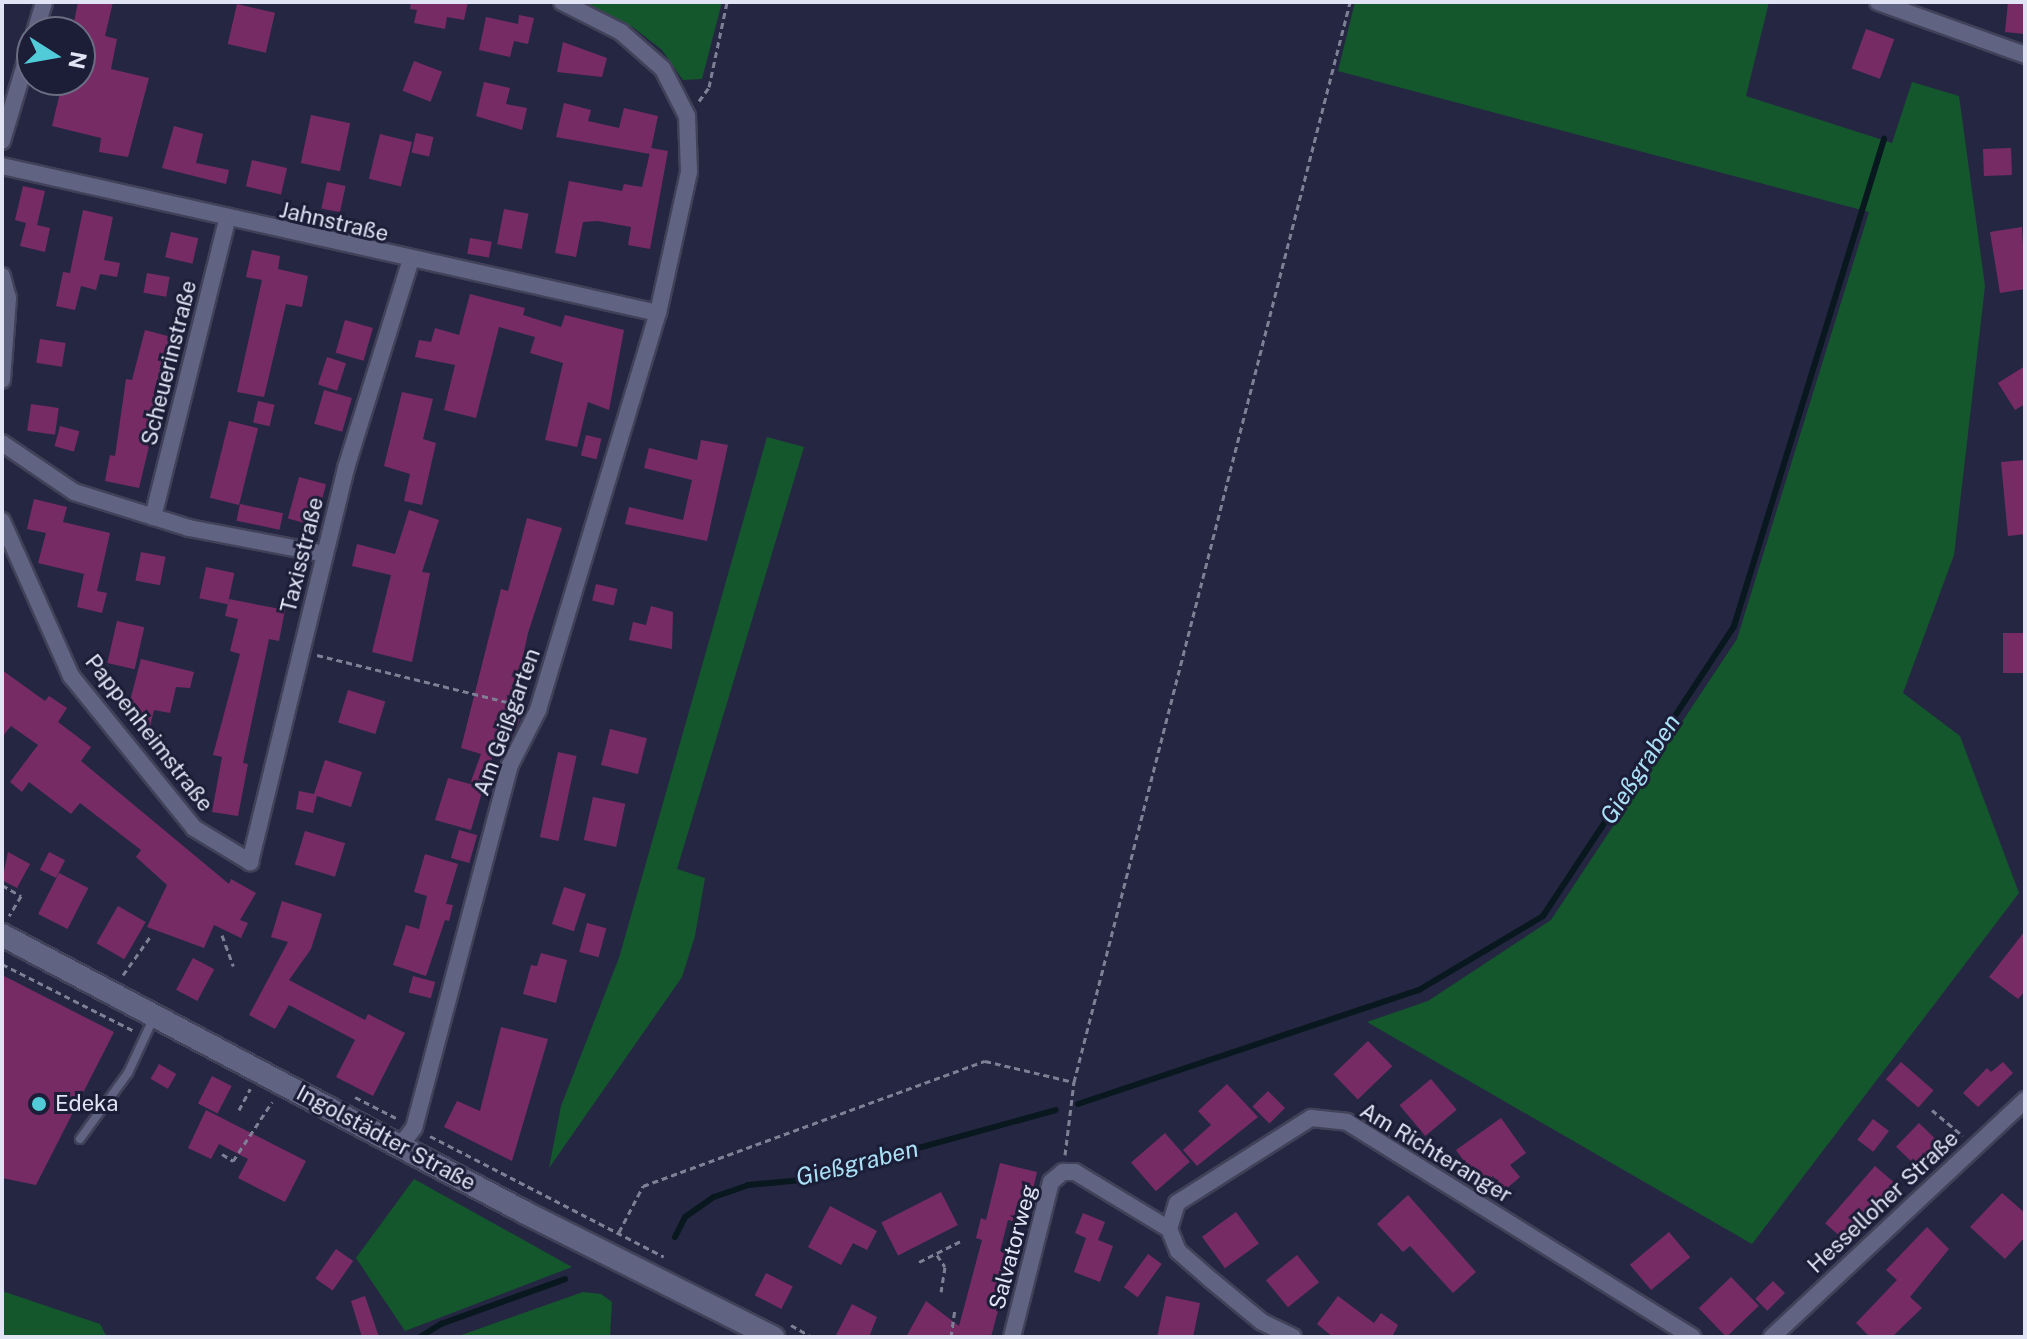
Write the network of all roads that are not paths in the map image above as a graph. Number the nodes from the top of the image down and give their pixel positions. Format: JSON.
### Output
{"nodes":[{"id":1,"x":562,"y":2,"type":"edge"},
{"id":2,"x":1878,"y":2,"type":"edge"},
{"id":3,"x":2025,"y":55,"type":"edge"},
{"id":4,"x":16,"y":94,"type":"edge"},
{"id":5,"x":2,"y":141,"type":"edge"},
{"id":6,"x":2,"y":166,"type":"edge"},
{"id":7,"x":227,"y":220,"type":"junction"},
{"id":8,"x":410,"y":262,"type":"junction"},
{"id":9,"x":2,"y":276,"type":"edge"},
{"id":10,"x":658,"y":313,"type":"junction"},
{"id":11,"x":4,"y":349,"type":"edge"},
{"id":12,"x":2,"y":380,"type":"edge"},
{"id":13,"x":2,"y":443,"type":"edge"},
{"id":14,"x":153,"y":517,"type":"junction"},
{"id":15,"x":2,"y":521,"type":"edge"},
{"id":16,"x":325,"y":554,"type":"junction"},
{"id":17,"x":250,"y":862,"type":"joint"},
{"id":18,"x":4,"y":929,"type":"edge"},
{"id":19,"x":155,"y":1015,"type":"junction"},
{"id":20,"x":2025,"y":1100,"type":"edge"},
{"id":21,"x":80,"y":1139,"type":"dead end"},
{"id":22,"x":401,"y":1145,"type":"junction"},
{"id":23,"x":1169,"y":1229,"type":"junction"},
{"id":24,"x":773,"y":1337,"type":"edge"},
{"id":25,"x":1012,"y":1337,"type":"edge"},
{"id":26,"x":1293,"y":1337,"type":"edge"},
{"id":27,"x":1693,"y":1337,"type":"edge"},
{"id":28,"x":1772,"y":1337,"type":"edge"}],
"edges":[{"from":1,"to":10,"type":"street","name":"Am Geißgarten"},
{"from":2,"to":3,"type":"street"},
{"from":4,"to":5,"type":"street"},
{"from":6,"to":7,"type":"street","name":"Jahnstraße"},
{"from":7,"to":8,"type":"street","name":"Jahnstraße"},
{"from":7,"to":14,"type":"street","name":"Scheuerinstraße"},
{"from":8,"to":10,"type":"street","name":"Jahnstraße"},
{"from":8,"to":16,"type":"street","name":"Taxisstraße"},
{"from":9,"to":11,"type":"street"},
{"from":10,"to":22,"type":"street","name":"Am Geißgarten"},
{"from":11,"to":12,"type":"street"},
{"from":13,"to":14,"type":"street"},
{"from":14,"to":16,"type":"street"},
{"from":15,"to":17,"type":"street","name":"Pappenheimstraße"},
{"from":16,"to":17,"type":"street","name":"Taxisstraße"},
{"from":18,"to":19,"type":"main road","name":"Ingolstädter Straße"},
{"from":19,"to":21,"type":"lane"},
{"from":19,"to":22,"type":"main road","name":"Ingolstädter Straße"},
{"from":20,"to":28,"type":"street","name":"Hesselloher Straße"},
{"from":22,"to":24,"type":"main road","name":"Ingolstädter Straße"},
{"from":23,"to":25,"type":"street","name":"Salvatorweg"},
{"from":23,"to":26,"type":"street"},
{"from":23,"to":27,"type":"street","name":"Am Richteranger"}]}
